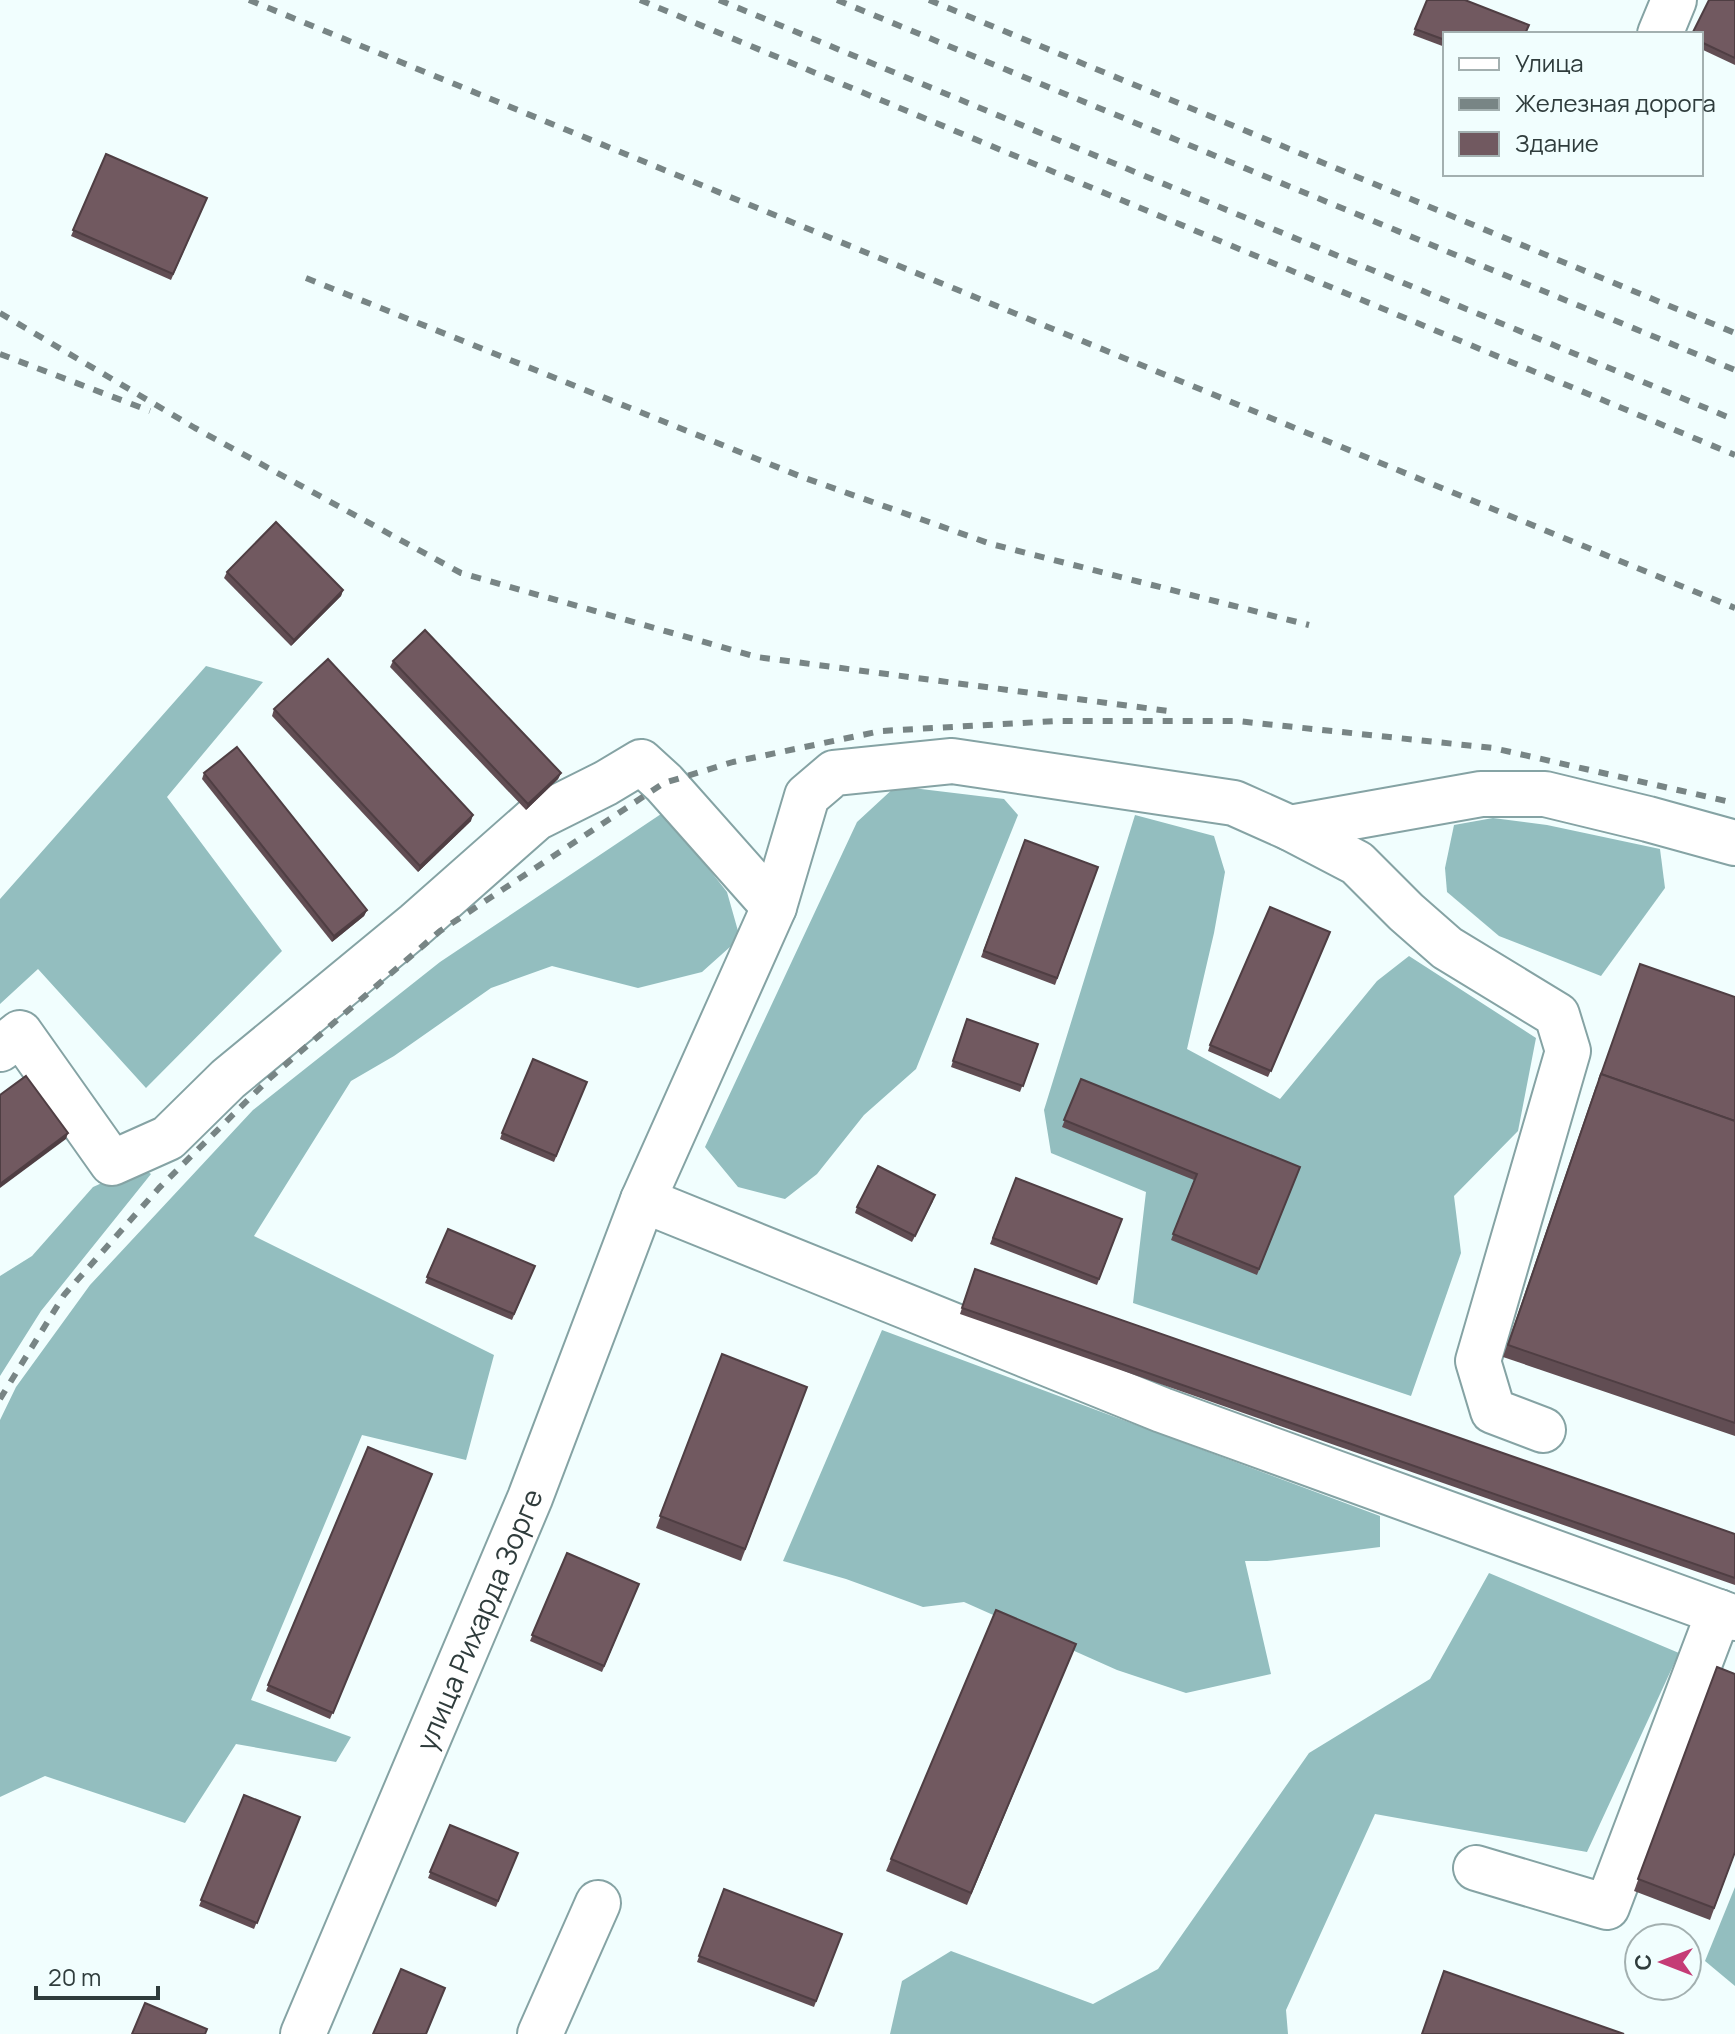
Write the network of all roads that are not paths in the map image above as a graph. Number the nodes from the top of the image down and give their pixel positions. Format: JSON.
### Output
{"nodes":[{"id":1,"x":1674,"y":0,"type":"edge"},
{"id":2,"x":1661,"y":32,"type":"edge"},
{"id":3,"x":1290,"y":828,"type":"junction"},
{"id":4,"x":1735,"y":843,"type":"edge"},
{"id":5,"x":774,"y":907,"type":"junction"},
{"id":6,"x":0,"y":1049,"type":"edge"},
{"id":7,"x":643,"y":1200,"type":"junction"},
{"id":8,"x":1543,"y":1430,"type":"dead end"},
{"id":9,"x":1727,"y":1615,"type":"edge"},
{"id":10,"x":1476,"y":1868,"type":"dead end"},
{"id":11,"x":598,"y":1903,"type":"dead end"},
{"id":12,"x":303,"y":2034,"type":"edge"},
{"id":13,"x":540,"y":2034,"type":"edge"}],
"edges":[{"from":1,"to":2,"type":"street"},
{"from":3,"to":4,"type":"street"},
{"from":3,"to":5,"type":"street","name":"улица Рихарда Зорге"},
{"from":3,"to":8,"type":"street","name":"улица Рихарда Зорге"},
{"from":5,"to":6,"type":"street"},
{"from":5,"to":7,"type":"street","name":"улица Рихарда Зорге"},
{"from":7,"to":9,"type":"street"},
{"from":7,"to":12,"type":"street","name":"улица Рихарда Зорге"},
{"from":9,"to":10,"type":"street"},
{"from":11,"to":13,"type":"street"}]}
